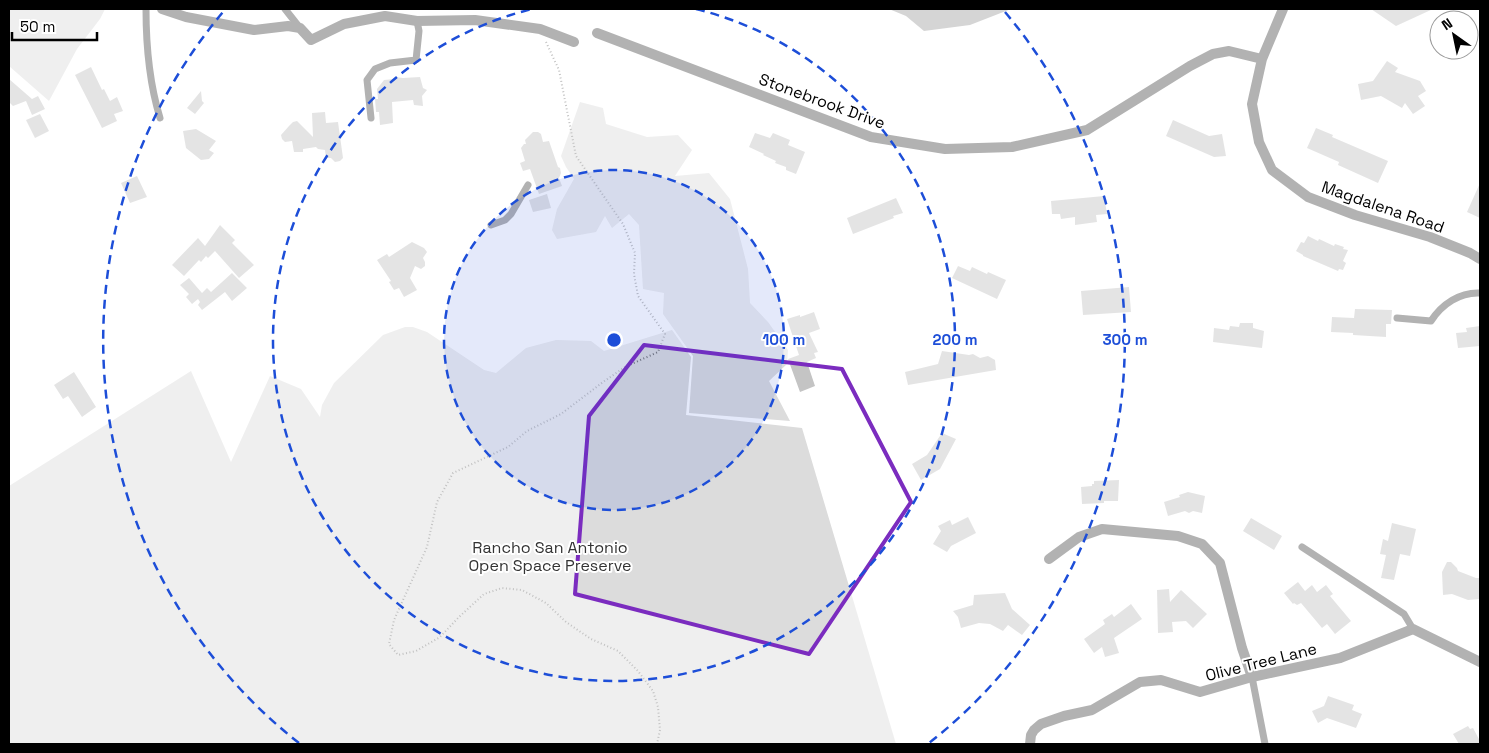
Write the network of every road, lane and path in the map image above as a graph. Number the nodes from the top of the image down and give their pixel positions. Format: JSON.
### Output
{"nodes":[{"id":1,"x":146,"y":9,"type":"edge"},
{"id":2,"x":162,"y":9,"type":"edge"},
{"id":3,"x":285,"y":9,"type":"edge"},
{"id":4,"x":1283,"y":9,"type":"edge"},
{"id":5,"x":386,"y":12,"type":"edge"},
{"id":6,"x":417,"y":21,"type":"junction"},
{"id":7,"x":300,"y":28,"type":"junction"},
{"id":8,"x":540,"y":29,"type":"junction"},
{"id":9,"x":597,"y":32,"type":"dead end"},
{"id":10,"x":574,"y":42,"type":"dead end"},
{"id":11,"x":1262,"y":59,"type":"junction"},
{"id":12,"x":160,"y":118,"type":"dead end"},
{"id":13,"x":371,"y":118,"type":"dead end"},
{"id":14,"x":528,"y":186,"type":"dead end"},
{"id":15,"x":491,"y":225,"type":"dead end"},
{"id":16,"x":1480,"y":260,"type":"edge"},
{"id":17,"x":1480,"y":294,"type":"edge"},
{"id":18,"x":1396,"y":318,"type":"dead end"},
{"id":19,"x":1302,"y":547,"type":"dead end"},
{"id":20,"x":1049,"y":559,"type":"dead end"},
{"id":21,"x":1413,"y":629,"type":"junction"},
{"id":22,"x":1480,"y":662,"type":"edge"},
{"id":23,"x":1252,"y":677,"type":"junction"},
{"id":24,"x":657,"y":744,"type":"edge"},
{"id":25,"x":1030,"y":744,"type":"edge"},
{"id":26,"x":1265,"y":744,"type":"edge"}],
"edges":[{"from":1,"to":12,"type":"lane"},
{"from":2,"to":7,"type":"street"},
{"from":3,"to":7,"type":"lane"},
{"from":4,"to":11,"type":"street","name":"Magdalena Road"},
{"from":5,"to":6,"type":"street"},
{"from":5,"to":7,"type":"street"},
{"from":6,"to":8,"type":"street"},
{"from":6,"to":13,"type":"lane"},
{"from":8,"to":10,"type":"street"},
{"from":8,"to":24,"type":"path"},
{"from":9,"to":11,"type":"street","name":"Stonebrook Drive"},
{"from":11,"to":16,"type":"street","name":"Magdalena Road"},
{"from":14,"to":15,"type":"lane"},
{"from":17,"to":18,"type":"lane"},
{"from":19,"to":21,"type":"lane"},
{"from":20,"to":23,"type":"street"},
{"from":21,"to":22,"type":"street"},
{"from":21,"to":23,"type":"street","name":"Olive Tree Lane"},
{"from":23,"to":25,"type":"street","name":"Olive Tree Lane"},
{"from":23,"to":26,"type":"lane"}]}
